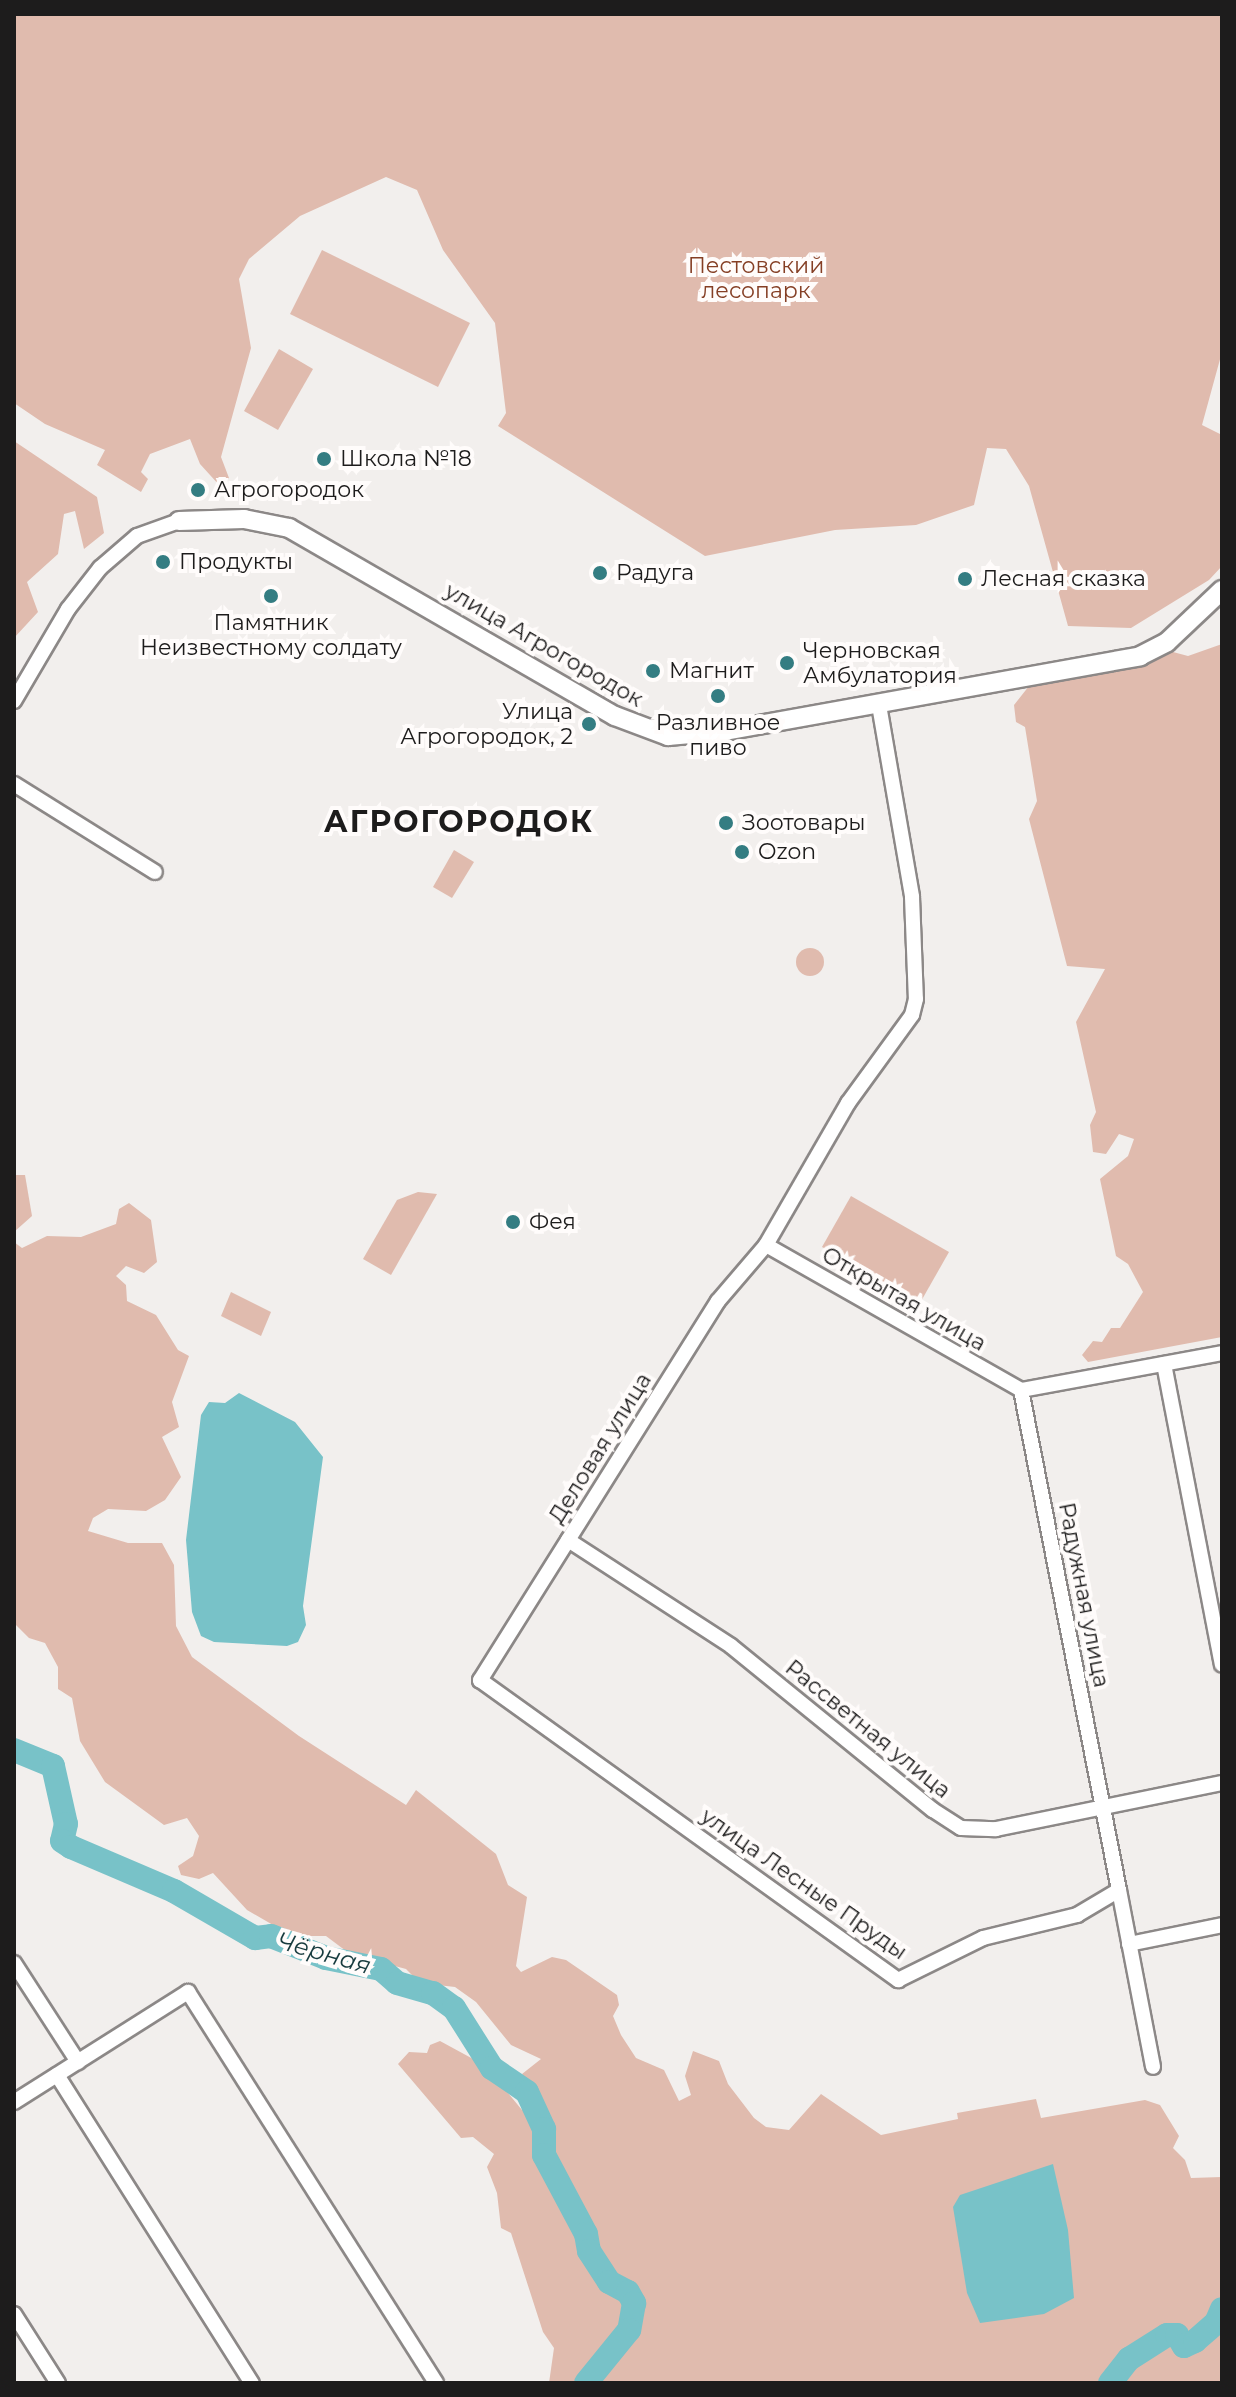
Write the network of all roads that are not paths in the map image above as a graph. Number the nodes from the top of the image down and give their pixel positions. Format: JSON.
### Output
{"nodes":[{"id":1,"x":179,"y":521,"type":"joint"},
{"id":2,"x":1222,"y":590,"type":"edge"},
{"id":3,"x":14,"y":701,"type":"edge"},
{"id":4,"x":879,"y":705,"type":"junction"},
{"id":5,"x":14,"y":784,"type":"edge"},
{"id":6,"x":155,"y":872,"type":"dead end"},
{"id":7,"x":766,"y":1245,"type":"junction"},
{"id":8,"x":1222,"y":1353,"type":"edge"},
{"id":9,"x":1164,"y":1364,"type":"junction"},
{"id":10,"x":1021,"y":1390,"type":"junction"},
{"id":11,"x":568,"y":1540,"type":"junction"},
{"id":12,"x":1222,"y":1664,"type":"edge"},
{"id":13,"x":480,"y":1680,"type":"joint"},
{"id":14,"x":1222,"y":1783,"type":"edge"},
{"id":15,"x":1103,"y":1807,"type":"junction"},
{"id":16,"x":1119,"y":1890,"type":"junction"},
{"id":17,"x":1222,"y":1925,"type":"edge"},
{"id":18,"x":1129,"y":1944,"type":"junction"},
{"id":19,"x":14,"y":1963,"type":"edge"},
{"id":20,"x":78,"y":2062,"type":"junction"},
{"id":21,"x":1153,"y":2067,"type":"dead end"},
{"id":22,"x":57,"y":2075,"type":"junction"},
{"id":23,"x":14,"y":2102,"type":"edge"},
{"id":24,"x":14,"y":2314,"type":"edge"},
{"id":25,"x":58,"y":2383,"type":"edge"},
{"id":26,"x":252,"y":2383,"type":"edge"},
{"id":27,"x":436,"y":2383,"type":"edge"}],
"edges":[{"from":1,"to":3,"type":"street","name":"улица Агрогородок"},
{"from":1,"to":4,"type":"street","name":"улица Агрогородок"},
{"from":2,"to":4,"type":"street","name":"улица Агрогородок"},
{"from":4,"to":7,"type":"street","name":"Деловая улица"},
{"from":5,"to":6,"type":"street"},
{"from":7,"to":10,"type":"street","name":"Открытая улица"},
{"from":7,"to":11,"type":"street","name":"Деловая улица"},
{"from":8,"to":9,"type":"street"},
{"from":9,"to":10,"type":"street"},
{"from":9,"to":12,"type":"street"},
{"from":10,"to":15,"type":"street","name":"Радужная улица"},
{"from":11,"to":13,"type":"street","name":"Деловая улица"},
{"from":11,"to":15,"type":"street","name":"Рассветная улица"},
{"from":13,"to":16,"type":"street","name":"улица Лесные Пруды"},
{"from":14,"to":15,"type":"street","name":"Рассветная улица"},
{"from":15,"to":16,"type":"street","name":"Радужная улица"},
{"from":16,"to":18,"type":"street"},
{"from":17,"to":18,"type":"street"},
{"from":18,"to":21,"type":"street"},
{"from":19,"to":20,"type":"street"},
{"from":20,"to":22,"type":"street"},
{"from":20,"to":27,"type":"street"},
{"from":22,"to":23,"type":"street"},
{"from":22,"to":26,"type":"street"},
{"from":24,"to":25,"type":"street"}]}
